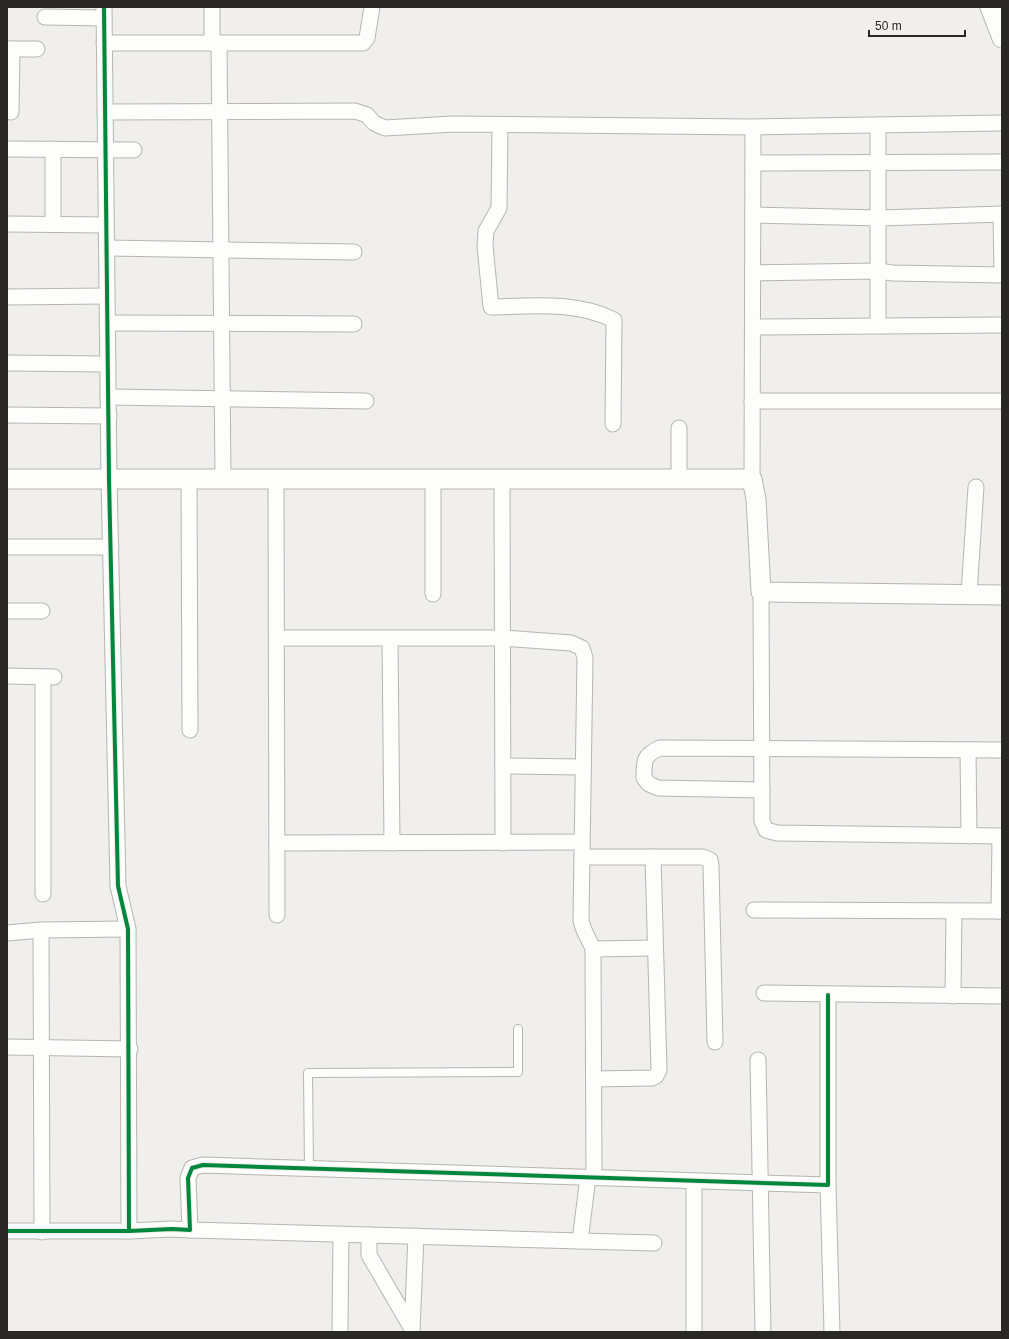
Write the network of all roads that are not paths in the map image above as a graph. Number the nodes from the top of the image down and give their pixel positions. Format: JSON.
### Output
{"nodes":[{"id":1,"x":212,"y":7,"type":"edge"},
{"id":2,"x":372,"y":7,"type":"edge"},
{"id":3,"x":990,"y":7,"type":"edge"},
{"id":4,"x":104,"y":12,"type":"edge"},
{"id":5,"x":45,"y":17,"type":"dead end"},
{"id":6,"x":1002,"y":38,"type":"edge"},
{"id":7,"x":104,"y":43,"type":"junction"},
{"id":8,"x":215,"y":43,"type":"junction"},
{"id":9,"x":9,"y":49,"type":"edge"},
{"id":10,"x":37,"y":49,"type":"dead end"},
{"id":11,"x":12,"y":112,"type":"dead end"},
{"id":12,"x":105,"y":112,"type":"junction"},
{"id":13,"x":220,"y":112,"type":"junction"},
{"id":14,"x":1002,"y":123,"type":"edge"},
{"id":15,"x":500,"y":124,"type":"junction"},
{"id":16,"x":878,"y":125,"type":"junction"},
{"id":17,"x":753,"y":127,"type":"junction"},
{"id":18,"x":7,"y":149,"type":"edge"},
{"id":19,"x":53,"y":149,"type":"junction"},
{"id":20,"x":105,"y":149,"type":"junction"},
{"id":21,"x":134,"y":150,"type":"dead end"},
{"id":22,"x":877,"y":162,"type":"junction"},
{"id":23,"x":1002,"y":162,"type":"edge"},
{"id":24,"x":753,"y":163,"type":"junction"},
{"id":25,"x":1002,"y":214,"type":"edge"},
{"id":26,"x":753,"y":215,"type":"junction"},
{"id":27,"x":877,"y":218,"type":"junction"},
{"id":28,"x":7,"y":224,"type":"edge"},
{"id":29,"x":53,"y":224,"type":"junction"},
{"id":30,"x":106,"y":225,"type":"junction"},
{"id":31,"x":107,"y":248,"type":"junction"},
{"id":32,"x":222,"y":250,"type":"junction"},
{"id":33,"x":354,"y":252,"type":"dead end"},
{"id":34,"x":878,"y":271,"type":"junction"},
{"id":35,"x":753,"y":273,"type":"junction"},
{"id":36,"x":1002,"y":274,"type":"edge"},
{"id":37,"x":107,"y":296,"type":"junction"},
{"id":38,"x":7,"y":297,"type":"edge"},
{"id":39,"x":108,"y":323,"type":"junction"},
{"id":40,"x":222,"y":323,"type":"junction"},
{"id":41,"x":354,"y":324,"type":"dead end"},
{"id":42,"x":1002,"y":325,"type":"edge"},
{"id":43,"x":878,"y":326,"type":"junction"},
{"id":44,"x":753,"y":327,"type":"junction"},
{"id":45,"x":7,"y":363,"type":"edge"},
{"id":46,"x":108,"y":364,"type":"junction"},
{"id":47,"x":108,"y":397,"type":"junction"},
{"id":48,"x":223,"y":399,"type":"junction"},
{"id":49,"x":366,"y":401,"type":"dead end"},
{"id":50,"x":752,"y":401,"type":"junction"},
{"id":51,"x":1002,"y":401,"type":"edge"},
{"id":52,"x":7,"y":415,"type":"edge"},
{"id":53,"x":109,"y":416,"type":"junction"},
{"id":54,"x":613,"y":424,"type":"dead end"},
{"id":55,"x":679,"y":428,"type":"dead end"},
{"id":56,"x":7,"y":479,"type":"edge"},
{"id":57,"x":109,"y":479,"type":"junction"},
{"id":58,"x":189,"y":479,"type":"junction"},
{"id":59,"x":223,"y":479,"type":"junction"},
{"id":60,"x":276,"y":479,"type":"junction"},
{"id":61,"x":433,"y":479,"type":"junction"},
{"id":62,"x":502,"y":479,"type":"junction"},
{"id":63,"x":752,"y":479,"type":"junction"},
{"id":64,"x":678,"y":480,"type":"junction"},
{"id":65,"x":976,"y":487,"type":"dead end"},
{"id":66,"x":7,"y":547,"type":"edge"},
{"id":67,"x":111,"y":547,"type":"junction"},
{"id":68,"x":761,"y":592,"type":"junction"},
{"id":69,"x":433,"y":594,"type":"dead end"},
{"id":70,"x":969,"y":594,"type":"junction"},
{"id":71,"x":1002,"y":595,"type":"edge"},
{"id":72,"x":7,"y":611,"type":"edge"},
{"id":73,"x":42,"y":611,"type":"dead end"},
{"id":74,"x":276,"y":638,"type":"junction"},
{"id":75,"x":390,"y":638,"type":"junction"},
{"id":76,"x":503,"y":638,"type":"junction"},
{"id":77,"x":7,"y":676,"type":"edge"},
{"id":78,"x":190,"y":730,"type":"dead end"},
{"id":79,"x":762,"y":749,"type":"junction"},
{"id":80,"x":968,"y":750,"type":"junction"},
{"id":81,"x":1002,"y":750,"type":"edge"},
{"id":82,"x":503,"y":766,"type":"junction"},
{"id":83,"x":583,"y":766,"type":"junction"},
{"id":84,"x":762,"y":790,"type":"junction"},
{"id":85,"x":969,"y":836,"type":"junction"},
{"id":86,"x":1001,"y":836,"type":"edge"},
{"id":87,"x":277,"y":843,"type":"junction"},
{"id":88,"x":392,"y":843,"type":"junction"},
{"id":89,"x":503,"y":843,"type":"junction"},
{"id":90,"x":582,"y":850,"type":"junction"},
{"id":91,"x":653,"y":857,"type":"junction"},
{"id":92,"x":43,"y":894,"type":"dead end"},
{"id":93,"x":754,"y":910,"type":"dead end"},
{"id":94,"x":954,"y":911,"type":"junction"},
{"id":95,"x":1001,"y":911,"type":"edge"},
{"id":96,"x":277,"y":915,"type":"dead end"},
{"id":97,"x":128,"y":929,"type":"junction"},
{"id":98,"x":41,"y":930,"type":"junction"},
{"id":99,"x":7,"y":934,"type":"edge"},
{"id":100,"x":655,"y":948,"type":"junction"},
{"id":101,"x":593,"y":949,"type":"junction"},
{"id":102,"x":764,"y":993,"type":"dead end"},
{"id":103,"x":828,"y":995,"type":"junction"},
{"id":104,"x":953,"y":996,"type":"junction"},
{"id":105,"x":1002,"y":996,"type":"edge"},
{"id":106,"x":518,"y":1029,"type":"dead end"},
{"id":107,"x":715,"y":1042,"type":"dead end"},
{"id":108,"x":7,"y":1047,"type":"edge"},
{"id":109,"x":42,"y":1047,"type":"junction"},
{"id":110,"x":130,"y":1049,"type":"junction"},
{"id":111,"x":758,"y":1060,"type":"dead end"},
{"id":112,"x":594,"y":1080,"type":"junction"},
{"id":113,"x":309,"y":1168,"type":"junction"},
{"id":114,"x":591,"y":1178,"type":"junction"},
{"id":115,"x":694,"y":1181,"type":"junction"},
{"id":116,"x":759,"y":1183,"type":"junction"},
{"id":117,"x":828,"y":1185,"type":"junction"},
{"id":118,"x":190,"y":1230,"type":"junction"},
{"id":119,"x":7,"y":1231,"type":"edge"},
{"id":120,"x":129,"y":1231,"type":"junction"},
{"id":121,"x":42,"y":1232,"type":"junction"},
{"id":122,"x":341,"y":1234,"type":"junction"},
{"id":123,"x":369,"y":1235,"type":"junction"},
{"id":124,"x":416,"y":1236,"type":"junction"},
{"id":125,"x":580,"y":1241,"type":"junction"},
{"id":126,"x":654,"y":1244,"type":"dead end"},
{"id":127,"x":412,"y":1331,"type":"edge"},
{"id":128,"x":340,"y":1332,"type":"edge"},
{"id":129,"x":694,"y":1332,"type":"edge"},
{"id":130,"x":762,"y":1332,"type":"edge"},
{"id":131,"x":832,"y":1332,"type":"edge"}],
"edges":[{"from":1,"to":8,"type":"street"},
{"from":2,"to":8,"type":"street"},
{"from":3,"to":6,"type":"street"},
{"from":4,"to":5,"type":"street"},
{"from":4,"to":7,"type":"street"},
{"from":7,"to":8,"type":"street"},
{"from":7,"to":12,"type":"street"},
{"from":8,"to":13,"type":"street"},
{"from":9,"to":10,"type":"street"},
{"from":9,"to":11,"type":"street"},
{"from":12,"to":13,"type":"street"},
{"from":12,"to":20,"type":"street"},
{"from":13,"to":15,"type":"street"},
{"from":13,"to":32,"type":"street"},
{"from":14,"to":16,"type":"street"},
{"from":15,"to":17,"type":"street"},
{"from":15,"to":54,"type":"street"},
{"from":16,"to":17,"type":"street"},
{"from":16,"to":22,"type":"street"},
{"from":17,"to":24,"type":"street"},
{"from":18,"to":19,"type":"street"},
{"from":19,"to":20,"type":"street"},
{"from":19,"to":29,"type":"street"},
{"from":20,"to":21,"type":"street"},
{"from":20,"to":30,"type":"street"},
{"from":22,"to":23,"type":"street"},
{"from":22,"to":24,"type":"street"},
{"from":22,"to":27,"type":"street"},
{"from":24,"to":26,"type":"street"},
{"from":25,"to":27,"type":"street"},
{"from":25,"to":36,"type":"street"},
{"from":26,"to":27,"type":"street"},
{"from":26,"to":35,"type":"street"},
{"from":27,"to":34,"type":"street"},
{"from":28,"to":29,"type":"street"},
{"from":29,"to":30,"type":"street"},
{"from":30,"to":31,"type":"street"},
{"from":31,"to":32,"type":"street"},
{"from":31,"to":37,"type":"street"},
{"from":32,"to":33,"type":"street"},
{"from":32,"to":40,"type":"street"},
{"from":34,"to":35,"type":"street"},
{"from":34,"to":36,"type":"street"},
{"from":34,"to":43,"type":"street"},
{"from":35,"to":44,"type":"street"},
{"from":37,"to":38,"type":"street"},
{"from":37,"to":39,"type":"street"},
{"from":39,"to":40,"type":"street"},
{"from":39,"to":46,"type":"street"},
{"from":40,"to":41,"type":"street"},
{"from":40,"to":48,"type":"street"},
{"from":42,"to":43,"type":"street"},
{"from":43,"to":44,"type":"street"},
{"from":44,"to":50,"type":"street"},
{"from":45,"to":46,"type":"street"},
{"from":46,"to":47,"type":"street"},
{"from":47,"to":48,"type":"street"},
{"from":47,"to":53,"type":"street"},
{"from":48,"to":49,"type":"street"},
{"from":48,"to":59,"type":"street"},
{"from":50,"to":51,"type":"street"},
{"from":50,"to":63,"type":"street"},
{"from":52,"to":53,"type":"street"},
{"from":53,"to":57,"type":"street"},
{"from":55,"to":64,"type":"street"},
{"from":56,"to":57,"type":"street"},
{"from":57,"to":58,"type":"street"},
{"from":57,"to":67,"type":"street"},
{"from":58,"to":59,"type":"street"},
{"from":58,"to":78,"type":"street"},
{"from":59,"to":60,"type":"street"},
{"from":60,"to":61,"type":"street"},
{"from":60,"to":74,"type":"street"},
{"from":61,"to":62,"type":"street"},
{"from":61,"to":69,"type":"street"},
{"from":62,"to":64,"type":"street"},
{"from":62,"to":76,"type":"street"},
{"from":63,"to":64,"type":"street"},
{"from":63,"to":68,"type":"street"},
{"from":65,"to":70,"type":"street"},
{"from":66,"to":67,"type":"street"},
{"from":67,"to":97,"type":"street"},
{"from":68,"to":70,"type":"street"},
{"from":68,"to":79,"type":"street"},
{"from":70,"to":71,"type":"street"},
{"from":72,"to":73,"type":"street"},
{"from":74,"to":75,"type":"street"},
{"from":74,"to":87,"type":"street"},
{"from":75,"to":76,"type":"street"},
{"from":75,"to":88,"type":"street"},
{"from":76,"to":82,"type":"street"},
{"from":76,"to":83,"type":"street"},
{"from":77,"to":92,"type":"street"},
{"from":79,"to":80,"type":"street"},
{"from":79,"to":84,"type":"street"},
{"from":79,"to":84,"type":"street"},
{"from":80,"to":81,"type":"street"},
{"from":80,"to":85,"type":"street"},
{"from":82,"to":83,"type":"street"},
{"from":82,"to":89,"type":"street"},
{"from":83,"to":90,"type":"street"},
{"from":84,"to":85,"type":"street"},
{"from":85,"to":86,"type":"street"},
{"from":86,"to":95,"type":"street"},
{"from":87,"to":88,"type":"street"},
{"from":87,"to":96,"type":"street"},
{"from":88,"to":89,"type":"street"},
{"from":89,"to":90,"type":"street"},
{"from":90,"to":91,"type":"street"},
{"from":90,"to":101,"type":"street"},
{"from":91,"to":100,"type":"street"},
{"from":91,"to":107,"type":"street"},
{"from":93,"to":94,"type":"street"},
{"from":94,"to":95,"type":"street"},
{"from":94,"to":104,"type":"street"},
{"from":97,"to":98,"type":"street"},
{"from":97,"to":110,"type":"street"},
{"from":98,"to":99,"type":"street"},
{"from":98,"to":109,"type":"street"},
{"from":100,"to":101,"type":"street"},
{"from":100,"to":112,"type":"street"},
{"from":101,"to":112,"type":"street"},
{"from":102,"to":103,"type":"street"},
{"from":103,"to":104,"type":"street"},
{"from":103,"to":117,"type":"street"},
{"from":104,"to":105,"type":"street"},
{"from":106,"to":113,"type":"lane"},
{"from":108,"to":109,"type":"street"},
{"from":109,"to":110,"type":"street"},
{"from":109,"to":121,"type":"street"},
{"from":110,"to":120,"type":"street"},
{"from":111,"to":116,"type":"street"},
{"from":112,"to":114,"type":"street"},
{"from":113,"to":114,"type":"street"},
{"from":113,"to":118,"type":"street"},
{"from":114,"to":115,"type":"street"},
{"from":114,"to":125,"type":"street"},
{"from":115,"to":116,"type":"street"},
{"from":115,"to":129,"type":"street"},
{"from":116,"to":117,"type":"street"},
{"from":116,"to":130,"type":"street"},
{"from":117,"to":131,"type":"street"},
{"from":118,"to":120,"type":"street"},
{"from":118,"to":122,"type":"street"},
{"from":119,"to":121,"type":"street"},
{"from":120,"to":121,"type":"street"},
{"from":122,"to":123,"type":"street"},
{"from":122,"to":128,"type":"street"},
{"from":123,"to":124,"type":"street"},
{"from":123,"to":127,"type":"street"},
{"from":124,"to":125,"type":"street"},
{"from":124,"to":127,"type":"street"},
{"from":125,"to":126,"type":"street"}]}
